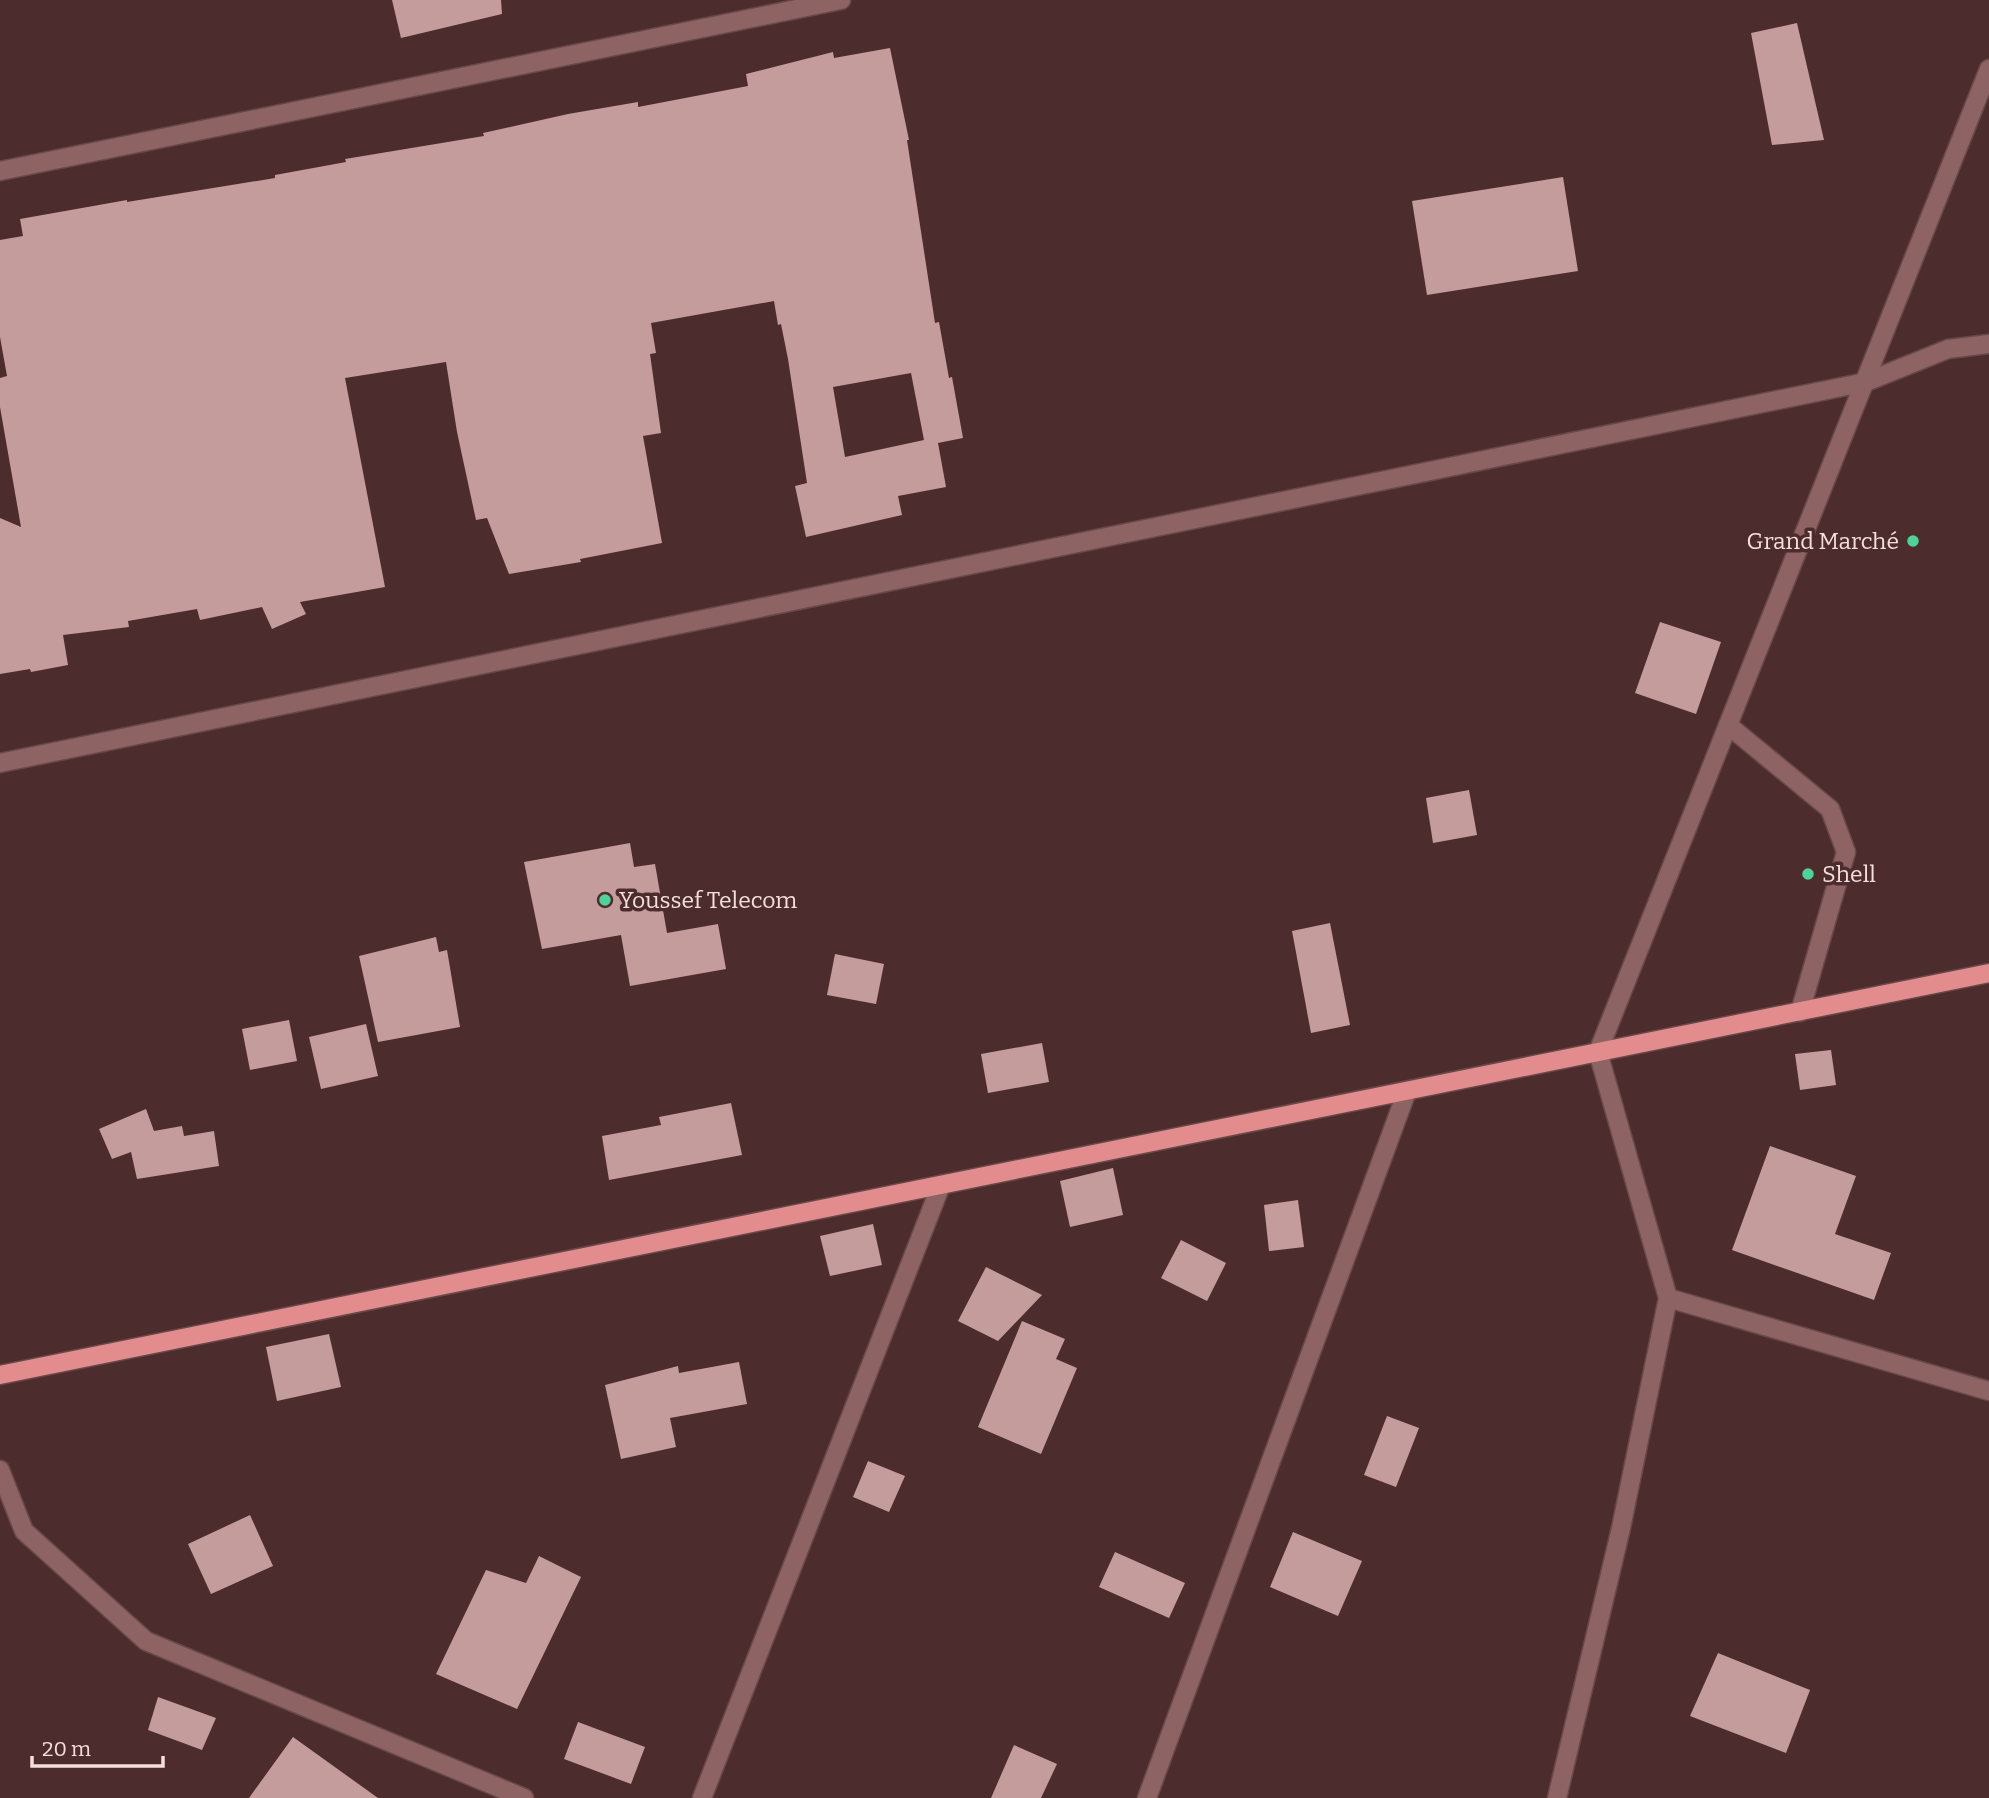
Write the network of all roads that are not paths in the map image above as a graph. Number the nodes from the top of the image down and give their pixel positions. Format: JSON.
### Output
{"nodes":[{"id":1,"x":841,"y":0,"type":"edge"},
{"id":2,"x":1989,"y":69,"type":"edge"},
{"id":3,"x":0,"y":171,"type":"edge"},
{"id":4,"x":1989,"y":344,"type":"edge"},
{"id":5,"x":1866,"y":382,"type":"junction"},
{"id":6,"x":1728,"y":725,"type":"junction"},
{"id":7,"x":0,"y":763,"type":"edge"},
{"id":8,"x":1989,"y":973,"type":"edge"},
{"id":9,"x":1800,"y":1012,"type":"junction"},
{"id":10,"x":1598,"y":1052,"type":"junction"},
{"id":11,"x":1407,"y":1091,"type":"junction"},
{"id":12,"x":941,"y":1185,"type":"junction"},
{"id":13,"x":1668,"y":1298,"type":"junction"},
{"id":14,"x":0,"y":1375,"type":"edge"},
{"id":15,"x":1989,"y":1391,"type":"edge"},
{"id":16,"x":0,"y":1470,"type":"edge"},
{"id":17,"x":524,"y":1798,"type":"edge"},
{"id":18,"x":702,"y":1798,"type":"edge"},
{"id":19,"x":1147,"y":1798,"type":"edge"},
{"id":20,"x":1557,"y":1798,"type":"edge"}],
"edges":[{"from":1,"to":3,"type":"street"},
{"from":2,"to":5,"type":"street"},
{"from":4,"to":5,"type":"street"},
{"from":5,"to":6,"type":"street"},
{"from":5,"to":7,"type":"street"},
{"from":6,"to":9,"type":"street"},
{"from":6,"to":10,"type":"street"},
{"from":8,"to":9,"type":"main road"},
{"from":9,"to":10,"type":"main road"},
{"from":10,"to":11,"type":"main road"},
{"from":10,"to":13,"type":"street"},
{"from":11,"to":12,"type":"main road"},
{"from":11,"to":19,"type":"street"},
{"from":12,"to":14,"type":"main road"},
{"from":12,"to":18,"type":"street"},
{"from":13,"to":15,"type":"street"},
{"from":13,"to":20,"type":"street"},
{"from":16,"to":17,"type":"street"}]}
